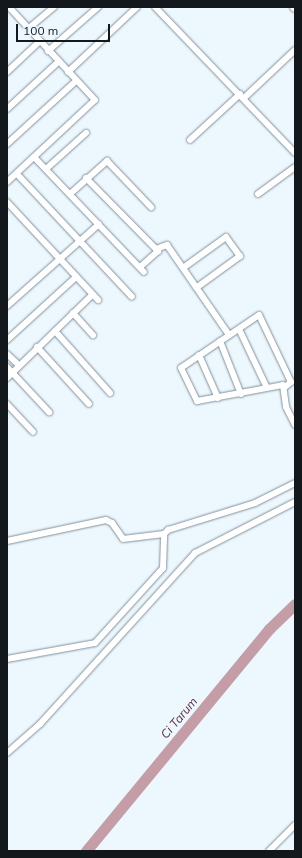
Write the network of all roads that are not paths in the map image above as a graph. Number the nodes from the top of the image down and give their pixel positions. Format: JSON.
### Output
{"nodes":[{"id":1,"x":10,"y":7,"type":"edge"},
{"id":2,"x":54,"y":7,"type":"edge"},
{"id":3,"x":98,"y":7,"type":"edge"},
{"id":4,"x":137,"y":7,"type":"edge"},
{"id":5,"x":158,"y":8,"type":"edge"},
{"id":6,"x":129,"y":9,"type":"edge"},
{"id":7,"x":29,"y":28,"type":"junction"},
{"id":8,"x":39,"y":42,"type":"junction"},
{"id":9,"x":295,"y":50,"type":"edge"},
{"id":10,"x":48,"y":52,"type":"junction"},
{"id":11,"x":57,"y":63,"type":"junction"},
{"id":12,"x":7,"y":72,"type":"edge"},
{"id":13,"x":68,"y":72,"type":"junction"},
{"id":14,"x":76,"y":81,"type":"junction"},
{"id":15,"x":242,"y":96,"type":"junction"},
{"id":16,"x":7,"y":109,"type":"edge"},
{"id":17,"x":86,"y":133,"type":"dead end"},
{"id":18,"x":190,"y":140,"type":"dead end"},
{"id":19,"x":7,"y":144,"type":"edge"},
{"id":20,"x":295,"y":153,"type":"edge"},
{"id":21,"x":34,"y":157,"type":"junction"},
{"id":22,"x":295,"y":167,"type":"edge"},
{"id":23,"x":46,"y":169,"type":"junction"},
{"id":24,"x":16,"y":174,"type":"junction"},
{"id":25,"x":86,"y":178,"type":"junction"},
{"id":26,"x":7,"y":182,"type":"edge"},
{"id":27,"x":70,"y":194,"type":"junction"},
{"id":28,"x":258,"y":194,"type":"dead end"},
{"id":29,"x":7,"y":202,"type":"edge"},
{"id":30,"x":151,"y":207,"type":"dead end"},
{"id":31,"x":98,"y":224,"type":"junction"},
{"id":32,"x":79,"y":241,"type":"junction"},
{"id":33,"x":156,"y":249,"type":"junction"},
{"id":34,"x":58,"y":259,"type":"junction"},
{"id":35,"x":183,"y":268,"type":"junction"},
{"id":36,"x":75,"y":278,"type":"junction"},
{"id":37,"x":196,"y":288,"type":"junction"},
{"id":38,"x":92,"y":295,"type":"junction"},
{"id":39,"x":132,"y":297,"type":"dead end"},
{"id":40,"x":98,"y":300,"type":"dead end"},
{"id":41,"x":7,"y":306,"type":"edge"},
{"id":42,"x":73,"y":313,"type":"junction"},
{"id":43,"x":239,"y":329,"type":"junction"},
{"id":44,"x":54,"y":331,"type":"junction"},
{"id":45,"x":93,"y":335,"type":"dead end"},
{"id":46,"x":229,"y":335,"type":"junction"},
{"id":47,"x":7,"y":340,"type":"edge"},
{"id":48,"x":220,"y":342,"type":"junction"},
{"id":49,"x":36,"y":347,"type":"junction"},
{"id":50,"x":7,"y":354,"type":"edge"},
{"id":51,"x":199,"y":355,"type":"junction"},
{"id":52,"x":19,"y":365,"type":"junction"},
{"id":53,"x":7,"y":367,"type":"edge"},
{"id":54,"x":12,"y":372,"type":"junction"},
{"id":55,"x":7,"y":378,"type":"edge"},
{"id":56,"x":285,"y":387,"type":"junction"},
{"id":57,"x":267,"y":388,"type":"junction"},
{"id":58,"x":110,"y":394,"type":"dead end"},
{"id":59,"x":241,"y":394,"type":"junction"},
{"id":60,"x":218,"y":398,"type":"junction"},
{"id":61,"x":7,"y":404,"type":"edge"},
{"id":62,"x":89,"y":404,"type":"dead end"},
{"id":63,"x":49,"y":412,"type":"dead end"},
{"id":64,"x":295,"y":425,"type":"edge"},
{"id":65,"x":33,"y":432,"type":"dead end"},
{"id":66,"x":295,"y":483,"type":"edge"},
{"id":67,"x":295,"y":502,"type":"edge"},
{"id":68,"x":164,"y":534,"type":"junction"},
{"id":69,"x":7,"y":541,"type":"edge"},
{"id":70,"x":7,"y":659,"type":"edge"},
{"id":71,"x":7,"y":753,"type":"edge"},
{"id":72,"x":295,"y":825,"type":"edge"},
{"id":73,"x":269,"y":851,"type":"edge"}],
"edges":[{"from":1,"to":7,"type":"street"},
{"from":2,"to":7,"type":"street"},
{"from":3,"to":10,"type":"street"},
{"from":4,"to":6,"type":"street"},
{"from":5,"to":15,"type":"street"},
{"from":6,"to":13,"type":"street"},
{"from":7,"to":8,"type":"street"},
{"from":8,"to":10,"type":"street"},
{"from":8,"to":12,"type":"street"},
{"from":9,"to":15,"type":"street"},
{"from":10,"to":11,"type":"street"},
{"from":11,"to":13,"type":"street"},
{"from":11,"to":16,"type":"street"},
{"from":13,"to":14,"type":"street"},
{"from":14,"to":19,"type":"street"},
{"from":14,"to":21,"type":"street"},
{"from":15,"to":18,"type":"street"},
{"from":15,"to":20,"type":"street"},
{"from":17,"to":23,"type":"street"},
{"from":21,"to":23,"type":"street"},
{"from":21,"to":24,"type":"street"},
{"from":22,"to":28,"type":"street"},
{"from":23,"to":27,"type":"street"},
{"from":24,"to":26,"type":"street"},
{"from":24,"to":32,"type":"street"},
{"from":25,"to":27,"type":"street"},
{"from":25,"to":30,"type":"street"},
{"from":25,"to":33,"type":"street"},
{"from":27,"to":31,"type":"street"},
{"from":29,"to":34,"type":"street"},
{"from":31,"to":32,"type":"street"},
{"from":31,"to":33,"type":"street"},
{"from":32,"to":34,"type":"street"},
{"from":32,"to":39,"type":"street"},
{"from":33,"to":35,"type":"street"},
{"from":34,"to":36,"type":"street"},
{"from":34,"to":41,"type":"street"},
{"from":35,"to":37,"type":"street"},
{"from":35,"to":37,"type":"street"},
{"from":36,"to":38,"type":"street"},
{"from":36,"to":47,"type":"street"},
{"from":37,"to":46,"type":"street"},
{"from":38,"to":40,"type":"street"},
{"from":38,"to":42,"type":"street"},
{"from":42,"to":44,"type":"street"},
{"from":42,"to":45,"type":"street"},
{"from":43,"to":46,"type":"street"},
{"from":43,"to":56,"type":"street"},
{"from":43,"to":57,"type":"street"},
{"from":44,"to":49,"type":"street"},
{"from":44,"to":58,"type":"street"},
{"from":46,"to":48,"type":"street"},
{"from":48,"to":51,"type":"street"},
{"from":48,"to":59,"type":"street"},
{"from":49,"to":52,"type":"street"},
{"from":49,"to":62,"type":"street"},
{"from":50,"to":52,"type":"street"},
{"from":51,"to":60,"type":"street"},
{"from":51,"to":60,"type":"street"},
{"from":52,"to":54,"type":"street"},
{"from":53,"to":54,"type":"street"},
{"from":54,"to":55,"type":"street"},
{"from":54,"to":63,"type":"street"},
{"from":56,"to":57,"type":"street"},
{"from":56,"to":64,"type":"street"},
{"from":57,"to":59,"type":"street"},
{"from":59,"to":60,"type":"street"},
{"from":61,"to":65,"type":"street"},
{"from":66,"to":68,"type":"street"},
{"from":67,"to":71,"type":"street"},
{"from":68,"to":69,"type":"street"},
{"from":68,"to":70,"type":"street"},
{"from":72,"to":73,"type":"street"}]}
